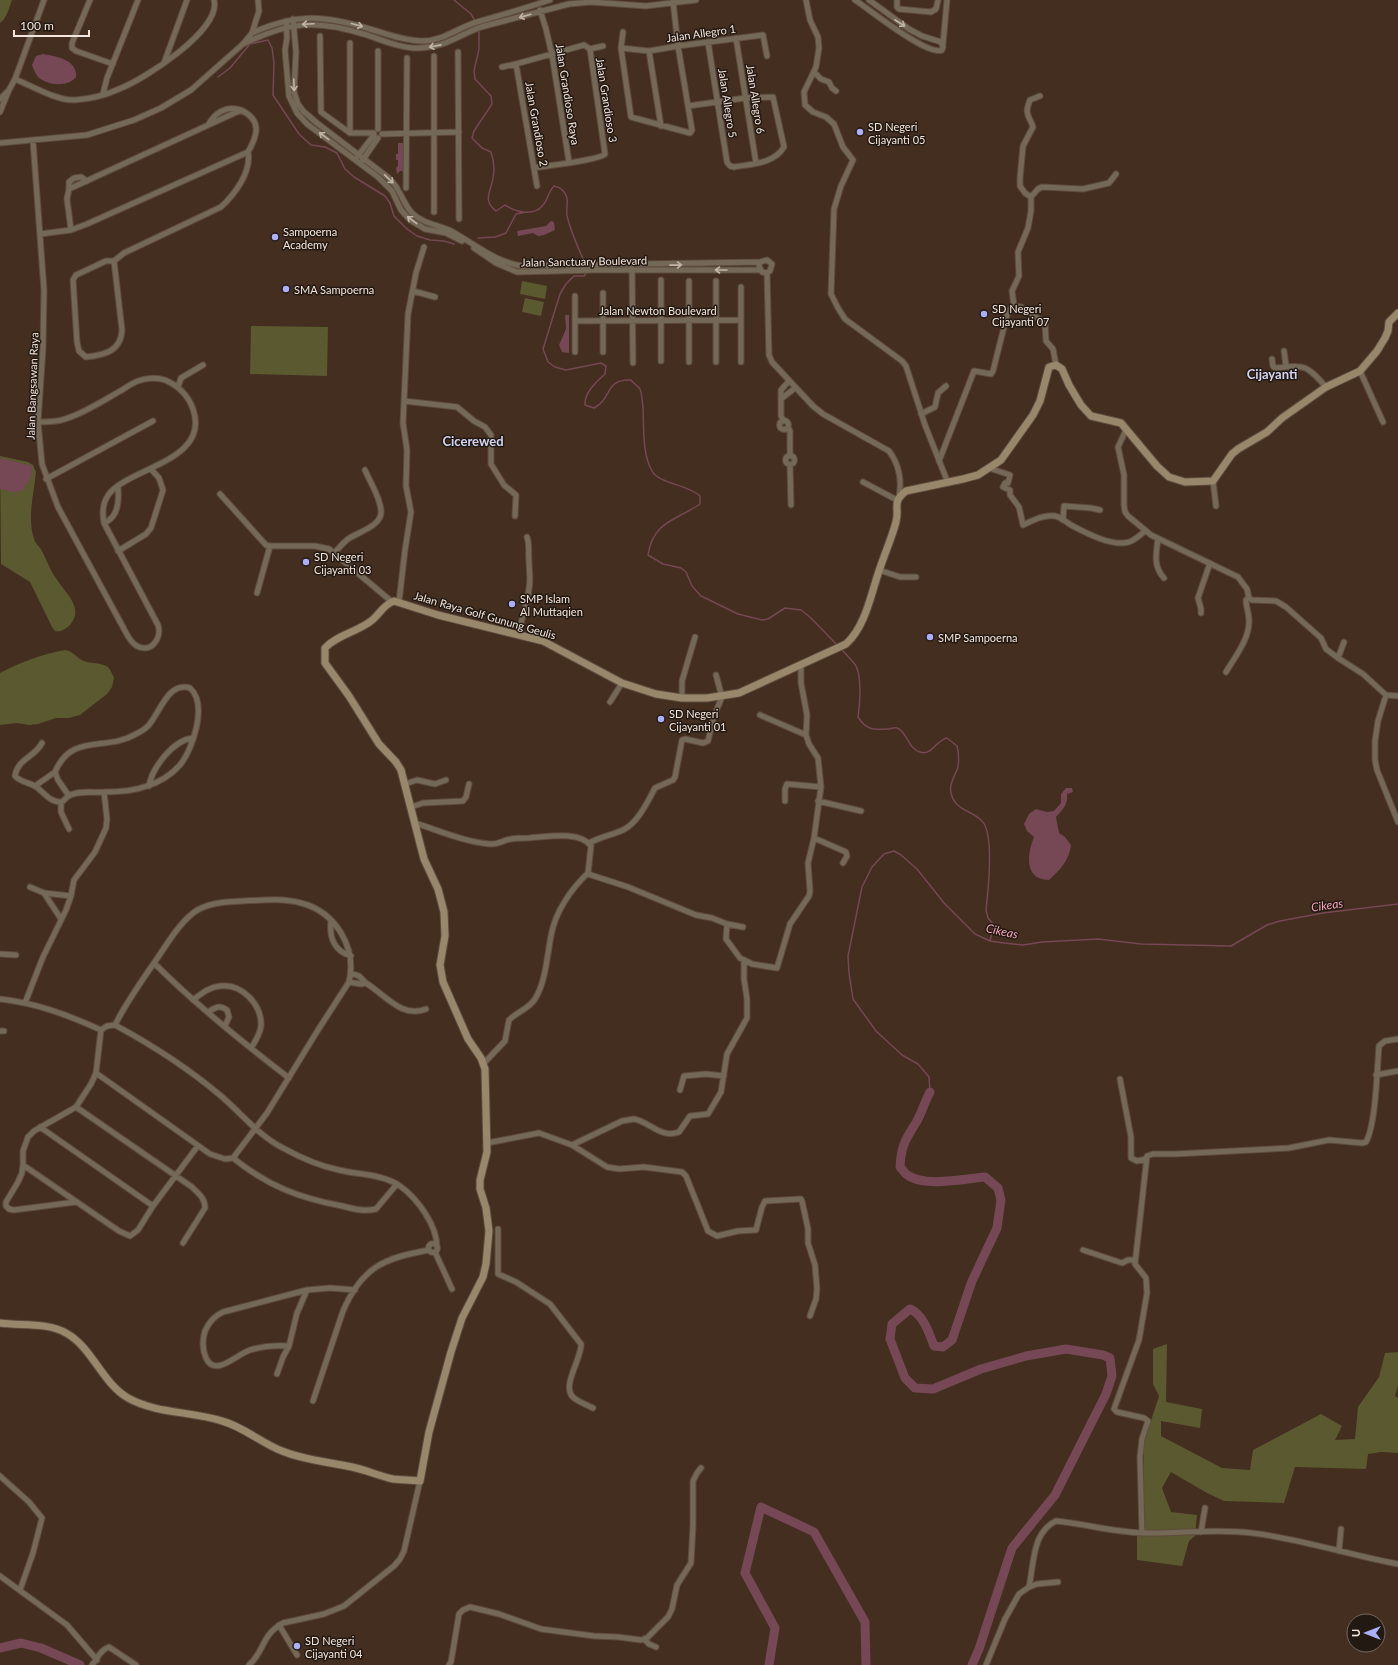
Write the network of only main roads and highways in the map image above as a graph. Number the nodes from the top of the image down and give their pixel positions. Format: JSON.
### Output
{"nodes":[{"id":1,"x":1398,"y":313,"type":"edge"},
{"id":2,"x":0,"y":1323,"type":"edge"}],
"edges":[{"from":1,"to":2,"type":"main road","name":"Jalan Raya Golf Gunung Geulis"}]}
